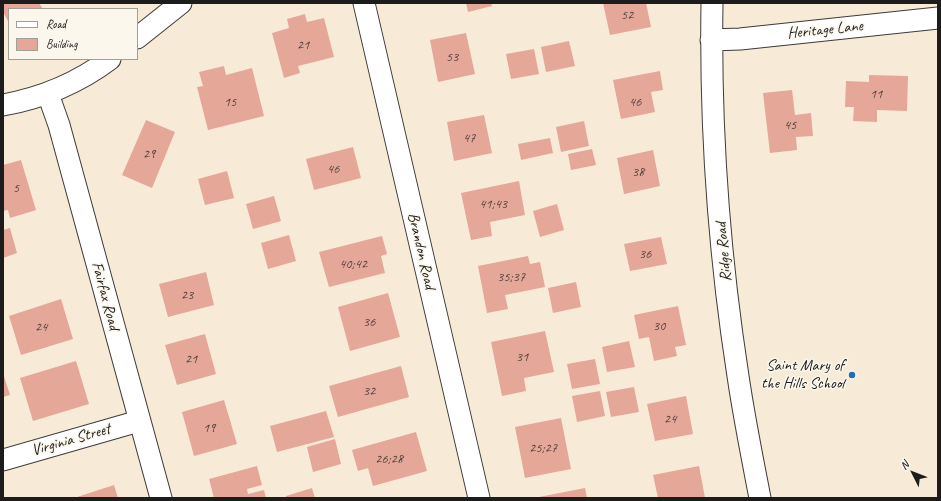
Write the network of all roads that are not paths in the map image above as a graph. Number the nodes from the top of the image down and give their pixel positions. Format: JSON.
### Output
{"nodes":[{"id":1,"x":181,"y":3,"type":"edge"},
{"id":2,"x":364,"y":3,"type":"edge"},
{"id":3,"x":712,"y":3,"type":"edge"},
{"id":4,"x":938,"y":18,"type":"edge"},
{"id":5,"x":138,"y":37,"type":"edge"},
{"id":6,"x":711,"y":40,"type":"junction"},
{"id":7,"x":108,"y":60,"type":"edge"},
{"id":8,"x":48,"y":94,"type":"junction"},
{"id":9,"x":3,"y":105,"type":"edge"},
{"id":10,"x":139,"y":421,"type":"junction"},
{"id":11,"x":3,"y":460,"type":"edge"},
{"id":12,"x":161,"y":498,"type":"edge"},
{"id":13,"x":479,"y":498,"type":"edge"},
{"id":14,"x":760,"y":498,"type":"edge"}],
"edges":[{"from":1,"to":5,"type":"street"},
{"from":2,"to":13,"type":"street","name":"Brandon Road"},
{"from":3,"to":6,"type":"street","name":"Ridge Road"},
{"from":4,"to":6,"type":"street","name":"Heritage Lane"},
{"from":6,"to":14,"type":"street","name":"Ridge Road"},
{"from":7,"to":8,"type":"street"},
{"from":8,"to":9,"type":"street"},
{"from":8,"to":10,"type":"street","name":"Fairfax Road"},
{"from":10,"to":11,"type":"street","name":"Virginia Street"},
{"from":10,"to":12,"type":"street","name":"Fairfax Road"}]}
